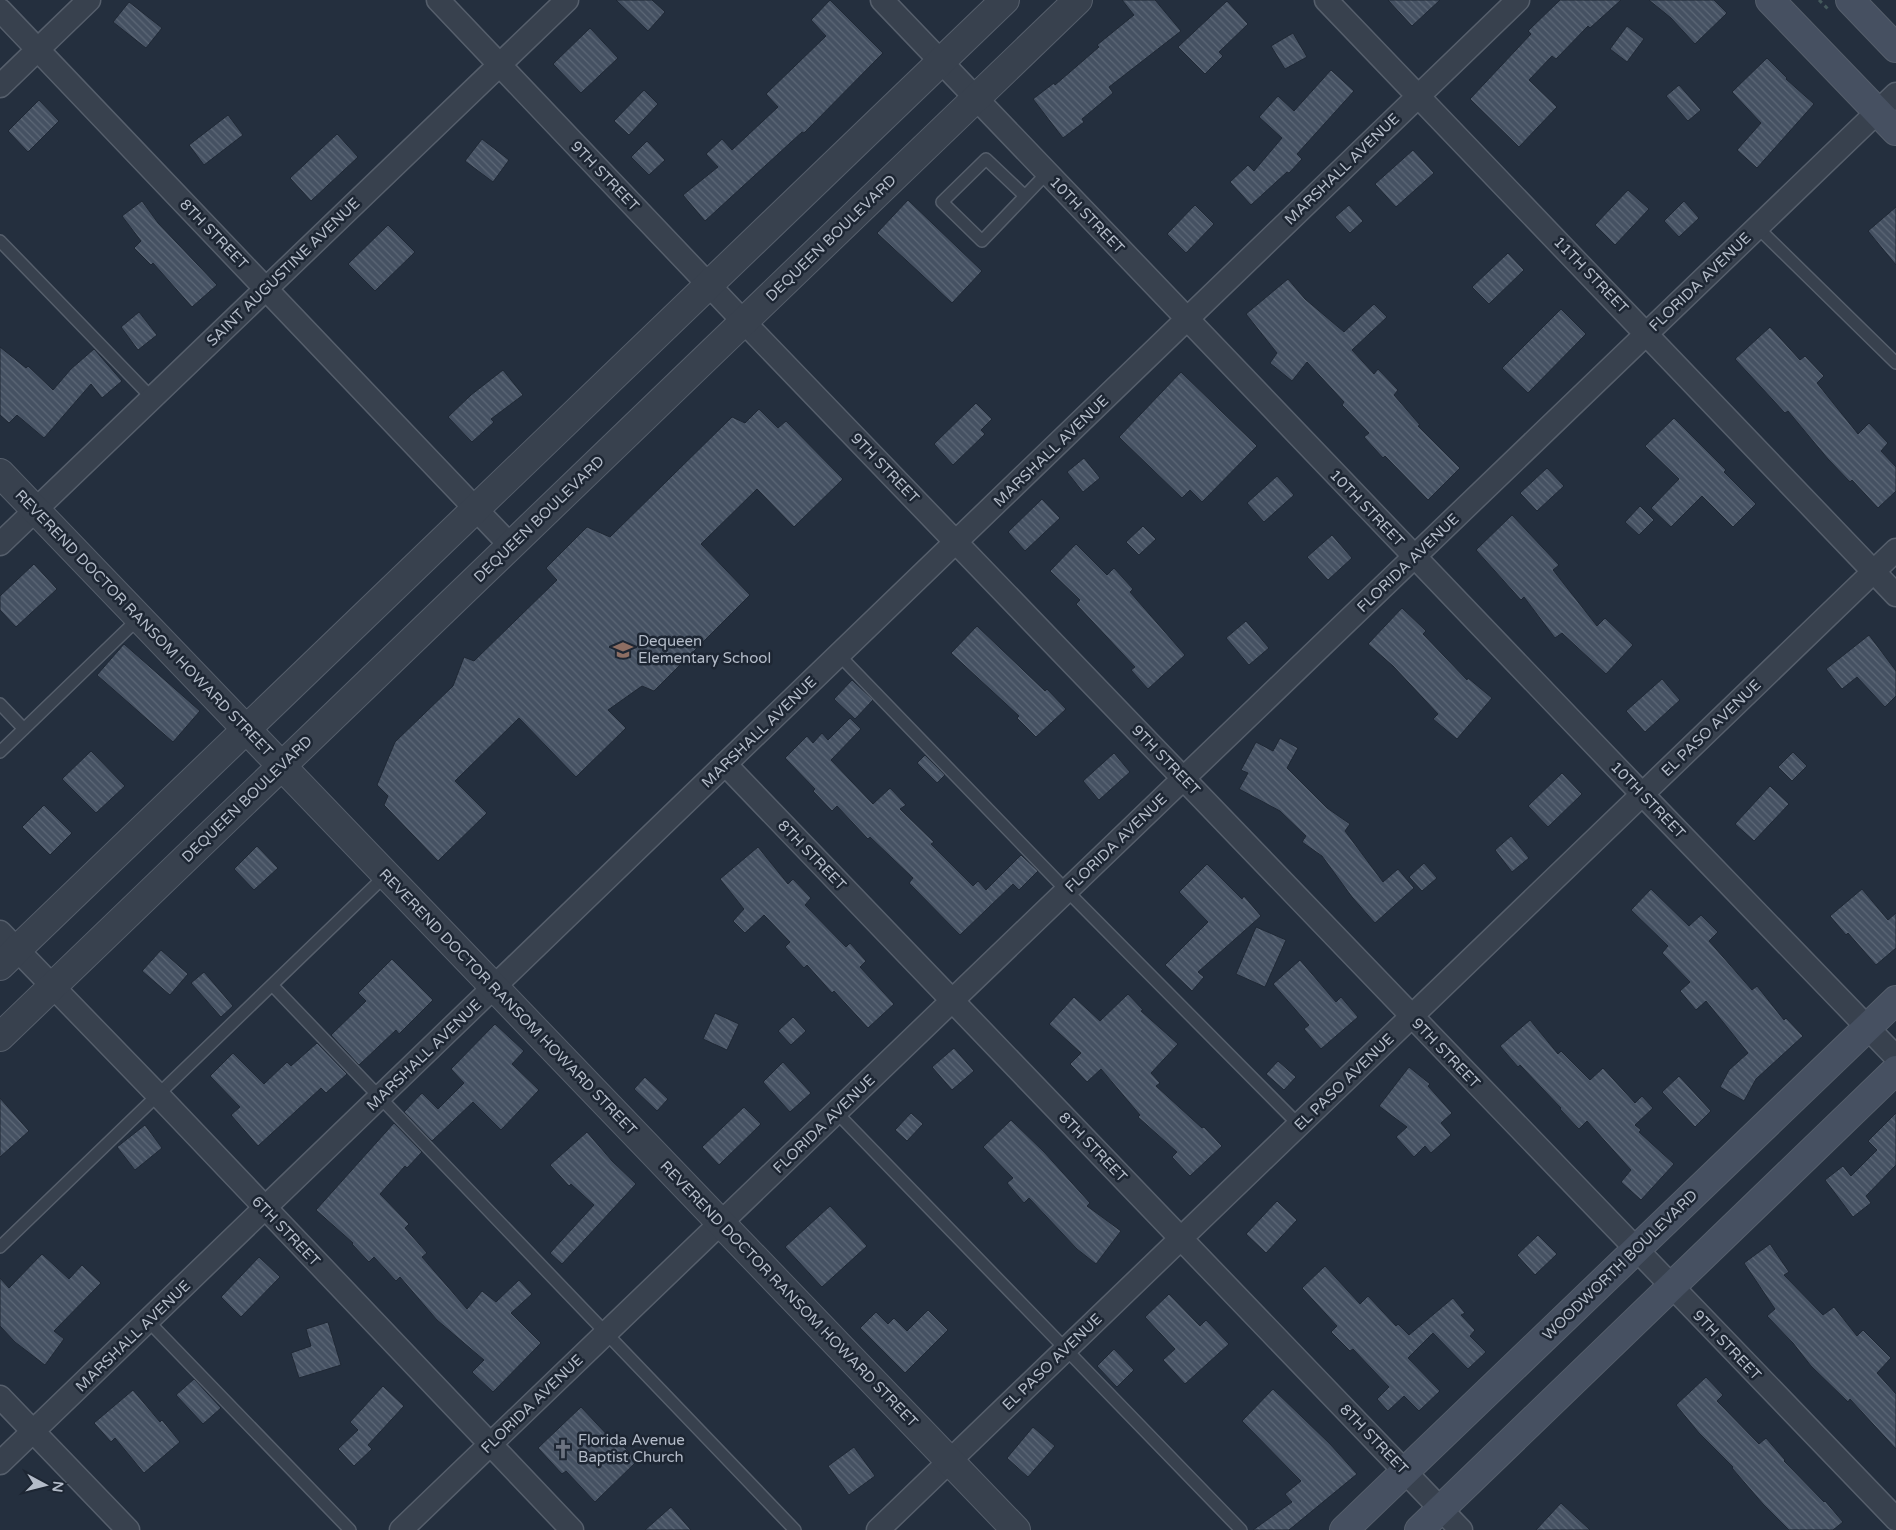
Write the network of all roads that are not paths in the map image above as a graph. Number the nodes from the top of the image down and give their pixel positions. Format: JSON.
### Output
{"nodes":[{"id":1,"x":89,"y":0,"type":"edge"},
{"id":2,"x":438,"y":0,"type":"edge"},
{"id":3,"x":567,"y":0,"type":"edge"},
{"id":4,"x":882,"y":0,"type":"edge"},
{"id":5,"x":1005,"y":0,"type":"edge"},
{"id":6,"x":1078,"y":0,"type":"edge"},
{"id":7,"x":1326,"y":0,"type":"edge"},
{"id":8,"x":1518,"y":0,"type":"edge"},
{"id":9,"x":1770,"y":0,"type":"edge"},
{"id":10,"x":1850,"y":0,"type":"edge"},
{"id":11,"x":0,"y":10,"type":"edge"},
{"id":12,"x":1896,"y":48,"type":"edge"},
{"id":13,"x":38,"y":49,"type":"junction"},
{"id":14,"x":941,"y":61,"type":"junction"},
{"id":15,"x":499,"y":65,"type":"junction"},
{"id":16,"x":0,"y":86,"type":"edge"},
{"id":17,"x":1418,"y":96,"type":"junction"},
{"id":18,"x":976,"y":99,"type":"junction"},
{"id":19,"x":1887,"y":103,"type":"edge"},
{"id":20,"x":1896,"y":131,"type":"edge"},
{"id":21,"x":1047,"y":173,"type":"junction"},
{"id":22,"x":1025,"y":196,"type":"junction"},
{"id":23,"x":1757,"y":228,"type":"junction"},
{"id":24,"x":0,"y":241,"type":"edge"},
{"id":25,"x":709,"y":285,"type":"junction"},
{"id":26,"x":266,"y":289,"type":"junction"},
{"id":27,"x":1187,"y":319,"type":"junction"},
{"id":28,"x":744,"y":322,"type":"junction"},
{"id":29,"x":1647,"y":334,"type":"junction"},
{"id":30,"x":1896,"y":363,"type":"edge"},
{"id":31,"x":152,"y":398,"type":"junction"},
{"id":32,"x":0,"y":473,"type":"edge"},
{"id":33,"x":475,"y":509,"type":"junction"},
{"id":34,"x":36,"y":510,"type":"junction"},
{"id":35,"x":956,"y":542,"type":"junction"},
{"id":36,"x":0,"y":544,"type":"edge"},
{"id":37,"x":511,"y":546,"type":"junction"},
{"id":38,"x":1896,"y":550,"type":"edge"},
{"id":39,"x":1414,"y":557,"type":"junction"},
{"id":40,"x":1874,"y":571,"type":"junction"},
{"id":41,"x":1896,"y":595,"type":"edge"},
{"id":42,"x":140,"y":618,"type":"junction"},
{"id":43,"x":839,"y":654,"type":"junction"},
{"id":44,"x":0,"y":704,"type":"edge"},
{"id":45,"x":24,"y":729,"type":"junction"},
{"id":46,"x":246,"y":729,"type":"junction"},
{"id":47,"x":0,"y":752,"type":"edge"},
{"id":48,"x":725,"y":764,"type":"junction"},
{"id":49,"x":282,"y":766,"type":"junction"},
{"id":50,"x":1183,"y":778,"type":"junction"},
{"id":51,"x":1642,"y":794,"type":"junction"},
{"id":52,"x":386,"y":875,"type":"junction"},
{"id":53,"x":1066,"y":891,"type":"junction"},
{"id":54,"x":6,"y":949,"type":"edge"},
{"id":55,"x":53,"y":986,"type":"junction"},
{"id":56,"x":273,"y":986,"type":"junction"},
{"id":57,"x":494,"y":987,"type":"junction"},
{"id":58,"x":1896,"y":1000,"type":"edge"},
{"id":59,"x":952,"y":1001,"type":"junction"},
{"id":60,"x":1412,"y":1016,"type":"junction"},
{"id":61,"x":1867,"y":1028,"type":"junction"},
{"id":62,"x":0,"y":1037,"type":"edge"},
{"id":63,"x":1896,"y":1057,"type":"edge"},
{"id":64,"x":1896,"y":1070,"type":"edge"},
{"id":65,"x":158,"y":1095,"type":"junction"},
{"id":66,"x":379,"y":1098,"type":"junction"},
{"id":67,"x":836,"y":1112,"type":"junction"},
{"id":68,"x":1299,"y":1125,"type":"junction"},
{"id":69,"x":264,"y":1208,"type":"junction"},
{"id":70,"x":720,"y":1223,"type":"junction"},
{"id":71,"x":1181,"y":1239,"type":"junction"},
{"id":72,"x":0,"y":1247,"type":"edge"},
{"id":73,"x":1635,"y":1250,"type":"junction"},
{"id":74,"x":1672,"y":1287,"type":"junction"},
{"id":75,"x":148,"y":1321,"type":"junction"},
{"id":76,"x":605,"y":1333,"type":"junction"},
{"id":77,"x":1066,"y":1349,"type":"junction"},
{"id":78,"x":0,"y":1397,"type":"edge"},
{"id":79,"x":33,"y":1431,"type":"junction"},
{"id":80,"x":490,"y":1444,"type":"junction"},
{"id":81,"x":950,"y":1461,"type":"junction"},
{"id":82,"x":0,"y":1464,"type":"edge"},
{"id":83,"x":1405,"y":1471,"type":"junction"},
{"id":84,"x":1440,"y":1509,"type":"junction"},
{"id":85,"x":1896,"y":1520,"type":"edge"},
{"id":86,"x":128,"y":1530,"type":"edge"},
{"id":87,"x":350,"y":1530,"type":"edge"},
{"id":88,"x":401,"y":1530,"type":"edge"},
{"id":89,"x":572,"y":1530,"type":"edge"},
{"id":90,"x":795,"y":1530,"type":"edge"},
{"id":91,"x":878,"y":1530,"type":"edge"},
{"id":92,"x":1016,"y":1530,"type":"edge"},
{"id":93,"x":1241,"y":1530,"type":"edge"},
{"id":94,"x":1344,"y":1530,"type":"edge"},
{"id":95,"x":1419,"y":1530,"type":"edge"},
{"id":96,"x":1461,"y":1530,"type":"edge"}],
"edges":[{"from":1,"to":13,"type":"street"},
{"from":2,"to":15,"type":"street","name":"9TH STREET"},
{"from":3,"to":15,"type":"street","name":"SAINT AUGUSTINE AVENUE"},
{"from":4,"to":14,"type":"street","name":"10TH STREET"},
{"from":5,"to":14,"type":"street"},
{"from":6,"to":18,"type":"street","name":"DEQUEEN BOULEVARD"},
{"from":7,"to":17,"type":"street","name":"11TH STREET"},
{"from":8,"to":17,"type":"street","name":"MARSHALL AVENUE"},
{"from":9,"to":19,"type":"main road"},
{"from":10,"to":12,"type":"main road"},
{"from":11,"to":13,"type":"street","name":"8TH STREET"},
{"from":13,"to":16,"type":"street"},
{"from":13,"to":26,"type":"street","name":"8TH STREET"},
{"from":14,"to":18,"type":"street","name":"10TH STREET"},
{"from":14,"to":25,"type":"street"},
{"from":15,"to":25,"type":"street","name":"9TH STREET"},
{"from":15,"to":26,"type":"street","name":"SAINT AUGUSTINE AVENUE"},
{"from":17,"to":27,"type":"street","name":"MARSHALL AVENUE"},
{"from":17,"to":29,"type":"street","name":"11TH STREET"},
{"from":18,"to":21,"type":"street","name":"10TH STREET"},
{"from":18,"to":28,"type":"street","name":"DEQUEEN BOULEVARD"},
{"from":19,"to":20,"type":"main road"},
{"from":19,"to":23,"type":"street","name":"FLORIDA AVENUE"},
{"from":21,"to":22,"type":"lane"},
{"from":21,"to":27,"type":"street","name":"10TH STREET"},
{"from":22,"to":22,"type":"lane"},
{"from":23,"to":29,"type":"street","name":"FLORIDA AVENUE"},
{"from":23,"to":30,"type":"lane"},
{"from":24,"to":31,"type":"lane"},
{"from":25,"to":28,"type":"street","name":"9TH STREET"},
{"from":25,"to":33,"type":"street"},
{"from":26,"to":31,"type":"street","name":"SAINT AUGUSTINE AVENUE"},
{"from":26,"to":33,"type":"street","name":"8TH STREET"},
{"from":27,"to":35,"type":"street","name":"MARSHALL AVENUE"},
{"from":27,"to":39,"type":"street","name":"10TH STREET"},
{"from":28,"to":35,"type":"street","name":"9TH STREET"},
{"from":28,"to":37,"type":"street","name":"DEQUEEN BOULEVARD"},
{"from":29,"to":39,"type":"street","name":"FLORIDA AVENUE"},
{"from":29,"to":40,"type":"street","name":"11TH STREET"},
{"from":31,"to":34,"type":"street","name":"SAINT AUGUSTINE AVENUE"},
{"from":32,"to":34,"type":"street","name":"REVEREND DOCTOR RANSOM HOWARD STREET"},
{"from":33,"to":37,"type":"street","name":"8TH STREET"},
{"from":33,"to":46,"type":"street"},
{"from":34,"to":36,"type":"street","name":"SAINT AUGUSTINE AVENUE"},
{"from":34,"to":42,"type":"street","name":"REVEREND DOCTOR RANSOM HOWARD STREET"},
{"from":35,"to":43,"type":"street","name":"MARSHALL AVENUE"},
{"from":35,"to":50,"type":"street","name":"9TH STREET"},
{"from":37,"to":49,"type":"street","name":"DEQUEEN BOULEVARD"},
{"from":38,"to":40,"type":"street","name":"EL PASO AVENUE"},
{"from":39,"to":50,"type":"street","name":"FLORIDA AVENUE"},
{"from":39,"to":51,"type":"street","name":"10TH STREET"},
{"from":40,"to":41,"type":"street","name":"11TH STREET"},
{"from":40,"to":51,"type":"street","name":"EL PASO AVENUE"},
{"from":42,"to":45,"type":"lane"},
{"from":42,"to":46,"type":"street","name":"REVEREND DOCTOR RANSOM HOWARD STREET"},
{"from":43,"to":48,"type":"street","name":"MARSHALL AVENUE"},
{"from":43,"to":53,"type":"lane"},
{"from":44,"to":45,"type":"lane"},
{"from":45,"to":47,"type":"lane"},
{"from":46,"to":49,"type":"street","name":"REVEREND DOCTOR RANSOM HOWARD STREET"},
{"from":46,"to":54,"type":"street"},
{"from":48,"to":57,"type":"street","name":"MARSHALL AVENUE"},
{"from":48,"to":59,"type":"street","name":"8TH STREET"},
{"from":49,"to":52,"type":"street","name":"REVEREND DOCTOR RANSOM HOWARD STREET"},
{"from":49,"to":55,"type":"street","name":"DEQUEEN BOULEVARD"},
{"from":50,"to":53,"type":"street","name":"FLORIDA AVENUE"},
{"from":50,"to":60,"type":"street","name":"9TH STREET"},
{"from":51,"to":60,"type":"street","name":"EL PASO AVENUE"},
{"from":51,"to":61,"type":"street","name":"10TH STREET"},
{"from":52,"to":56,"type":"lane"},
{"from":52,"to":57,"type":"street","name":"REVEREND DOCTOR RANSOM HOWARD STREET"},
{"from":53,"to":59,"type":"street","name":"FLORIDA AVENUE"},
{"from":53,"to":68,"type":"lane"},
{"from":54,"to":55,"type":"street","name":"6TH STREET"},
{"from":55,"to":62,"type":"street","name":"DEQUEEN BOULEVARD"},
{"from":55,"to":65,"type":"street","name":"6TH STREET"},
{"from":56,"to":65,"type":"lane"},
{"from":56,"to":66,"type":"lane"},
{"from":57,"to":66,"type":"street","name":"MARSHALL AVENUE"},
{"from":57,"to":70,"type":"street","name":"REVEREND DOCTOR RANSOM HOWARD STREET"},
{"from":58,"to":61,"type":"main road","name":"WOODWORTH BOULEVARD"},
{"from":59,"to":67,"type":"street","name":"FLORIDA AVENUE"},
{"from":59,"to":71,"type":"street","name":"8TH STREET"},
{"from":60,"to":68,"type":"street","name":"EL PASO AVENUE"},
{"from":60,"to":73,"type":"street","name":"9TH STREET"},
{"from":61,"to":63,"type":"street","name":"10TH STREET"},
{"from":61,"to":73,"type":"main road","name":"WOODWORTH BOULEVARD"},
{"from":64,"to":74,"type":"main road"},
{"from":65,"to":69,"type":"street","name":"6TH STREET"},
{"from":65,"to":72,"type":"lane"},
{"from":66,"to":69,"type":"street","name":"MARSHALL AVENUE"},
{"from":66,"to":76,"type":"lane"},
{"from":67,"to":70,"type":"street","name":"FLORIDA AVENUE"},
{"from":67,"to":77,"type":"lane"},
{"from":68,"to":71,"type":"street","name":"EL PASO AVENUE"},
{"from":69,"to":75,"type":"street","name":"MARSHALL AVENUE"},
{"from":69,"to":80,"type":"street","name":"6TH STREET"},
{"from":70,"to":76,"type":"street","name":"FLORIDA AVENUE"},
{"from":70,"to":81,"type":"street","name":"REVEREND DOCTOR RANSOM HOWARD STREET"},
{"from":71,"to":77,"type":"street","name":"EL PASO AVENUE"},
{"from":71,"to":83,"type":"street","name":"8TH STREET"},
{"from":73,"to":74,"type":"street","name":"9TH STREET"},
{"from":73,"to":83,"type":"main road","name":"WOODWORTH BOULEVARD"},
{"from":74,"to":84,"type":"main road"},
{"from":74,"to":85,"type":"street","name":"9TH STREET"},
{"from":75,"to":79,"type":"street","name":"MARSHALL AVENUE"},
{"from":75,"to":87,"type":"lane"},
{"from":76,"to":80,"type":"street","name":"FLORIDA AVENUE"},
{"from":76,"to":90,"type":"lane"},
{"from":77,"to":81,"type":"street","name":"EL PASO AVENUE"},
{"from":77,"to":93,"type":"lane"},
{"from":78,"to":79,"type":"street"},
{"from":79,"to":82,"type":"street","name":"MARSHALL AVENUE"},
{"from":79,"to":86,"type":"street"},
{"from":80,"to":88,"type":"street","name":"FLORIDA AVENUE"},
{"from":80,"to":89,"type":"street","name":"6TH STREET"},
{"from":81,"to":91,"type":"street","name":"EL PASO AVENUE"},
{"from":81,"to":92,"type":"street","name":"REVEREND DOCTOR RANSOM HOWARD STREET"},
{"from":83,"to":84,"type":"street","name":"8TH STREET"},
{"from":83,"to":94,"type":"main road","name":"WOODWORTH BOULEVARD"},
{"from":84,"to":95,"type":"main road"},
{"from":84,"to":96,"type":"street","name":"8TH STREET"}]}
